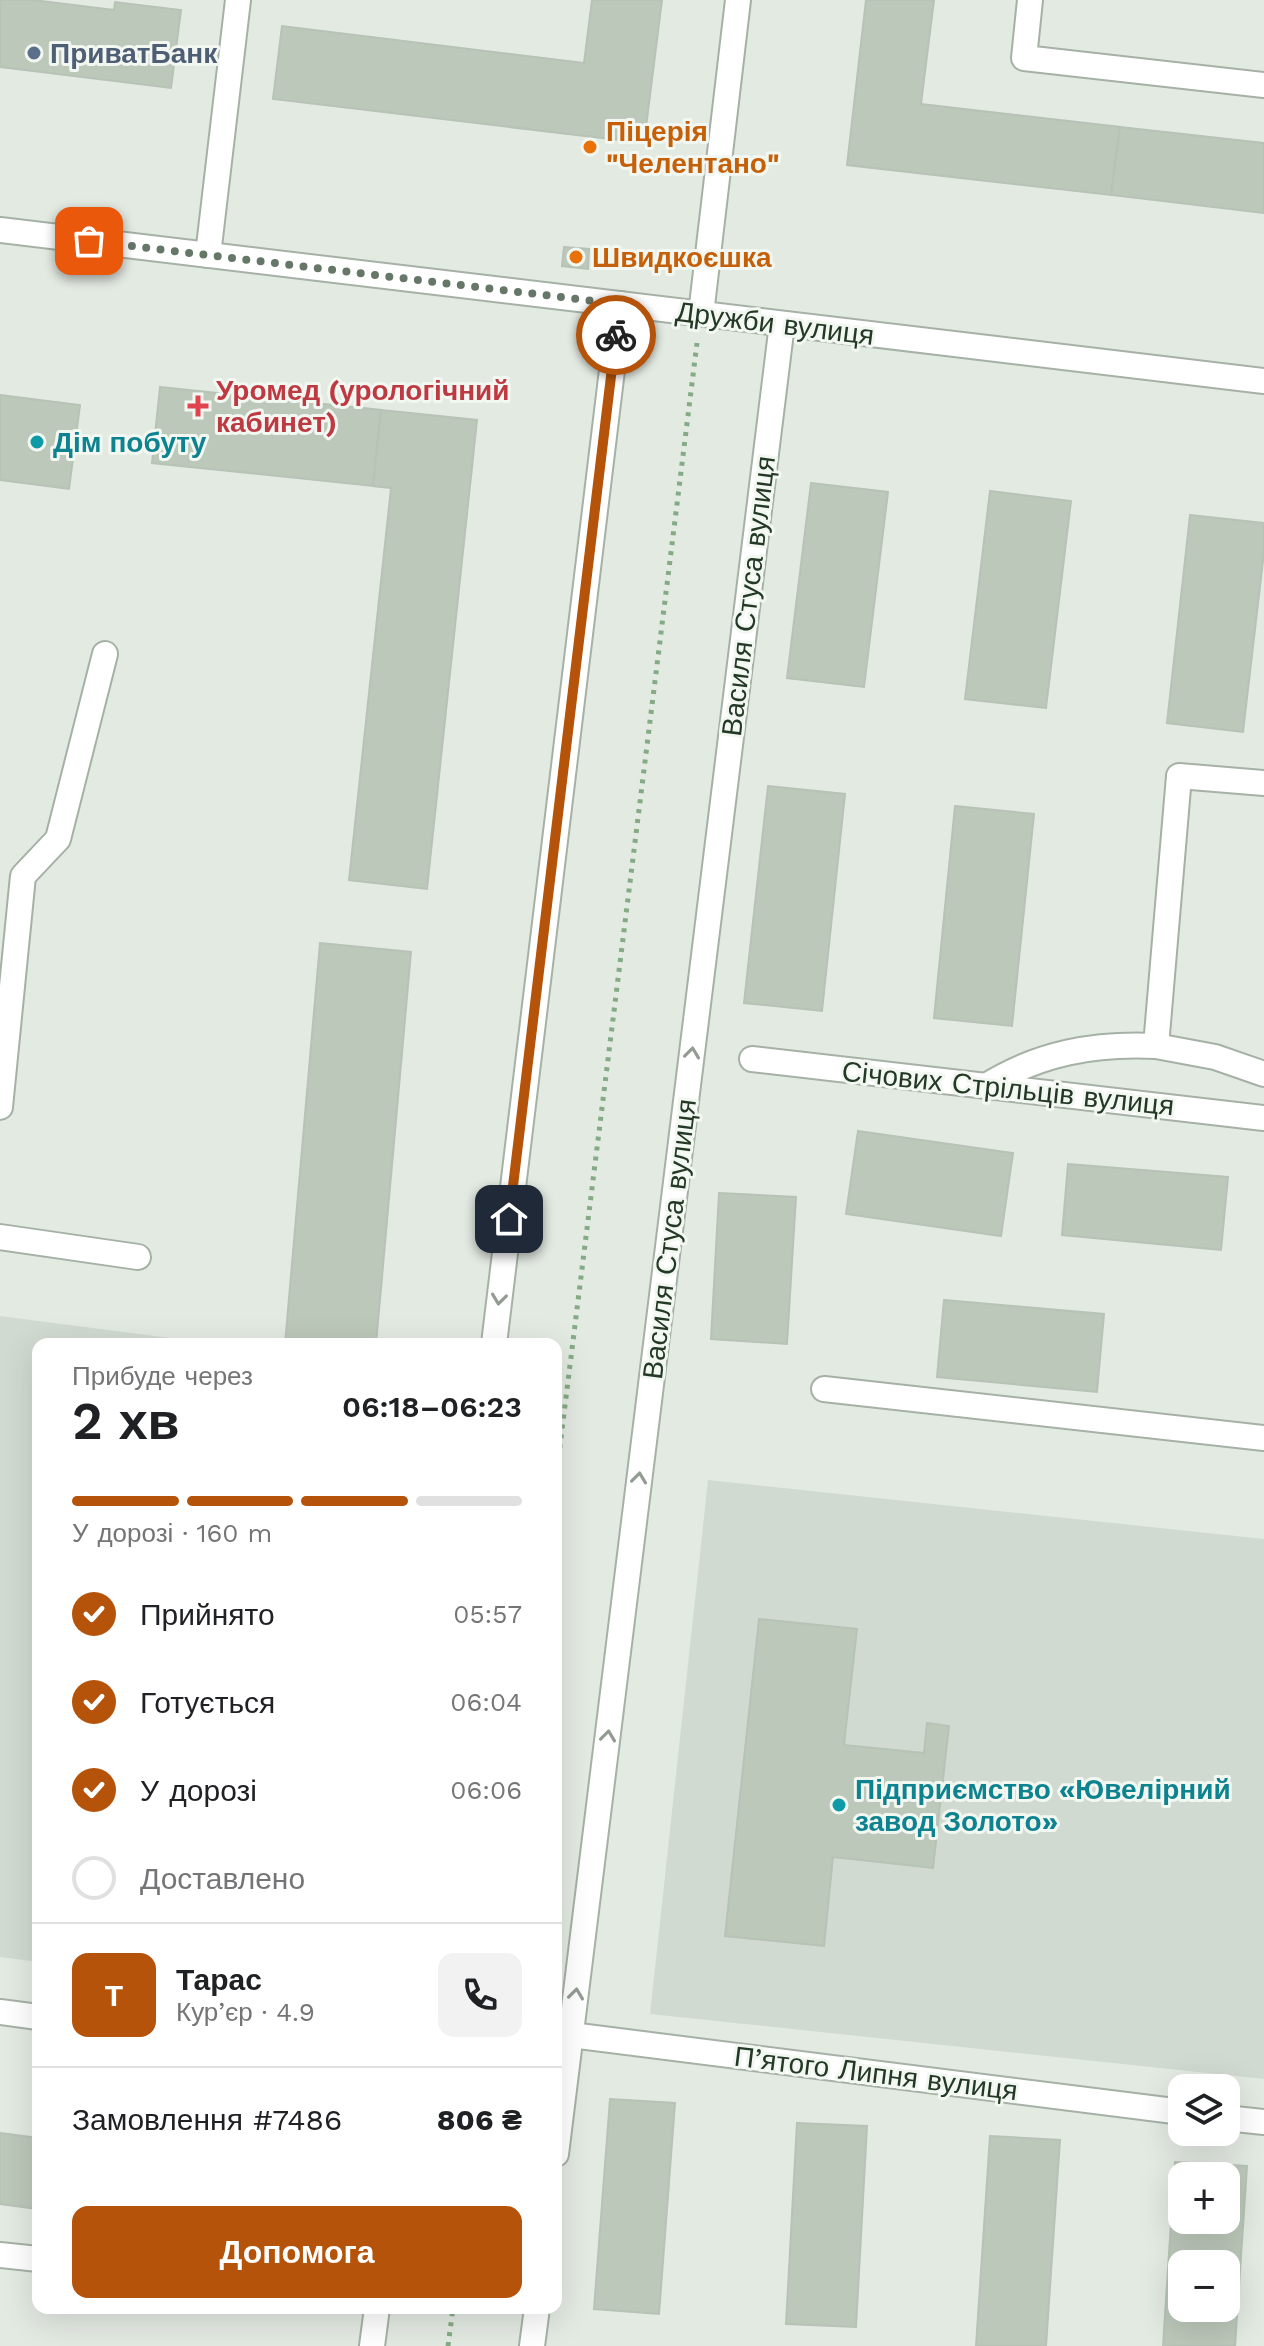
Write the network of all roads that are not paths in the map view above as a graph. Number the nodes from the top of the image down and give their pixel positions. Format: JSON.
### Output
{"nodes":[{"id":1,"x":238,"y":0,"type":"edge"},
{"id":2,"x":738,"y":0,"type":"edge"},
{"id":3,"x":1030,"y":0,"type":"edge"},
{"id":4,"x":1264,"y":85,"type":"edge"},
{"id":5,"x":0,"y":230,"type":"edge"},
{"id":6,"x":208,"y":255,"type":"junction"},
{"id":7,"x":620,"y":304,"type":"junction"},
{"id":8,"x":701,"y":314,"type":"junction"},
{"id":9,"x":782,"y":324,"type":"junction"},
{"id":10,"x":1264,"y":381,"type":"edge"},
{"id":11,"x":105,"y":654,"type":"dead end"},
{"id":12,"x":1264,"y":783,"type":"edge"},
{"id":13,"x":1156,"y":1046,"type":"junction"},
{"id":14,"x":752,"y":1059,"type":"dead end"},
{"id":15,"x":1264,"y":1074,"type":"edge"},
{"id":16,"x":986,"y":1086,"type":"junction"},
{"id":17,"x":0,"y":1107,"type":"edge"},
{"id":18,"x":1264,"y":1118,"type":"edge"},
{"id":19,"x":0,"y":1237,"type":"edge"},
{"id":20,"x":138,"y":1257,"type":"dead end"},
{"id":21,"x":495,"y":1338,"type":"edge"},
{"id":22,"x":824,"y":1389,"type":"dead end"},
{"id":23,"x":1264,"y":1438,"type":"edge"},
{"id":24,"x":0,"y":2012,"type":"edge"},
{"id":25,"x":32,"y":2016,"type":"edge"},
{"id":26,"x":571,"y":2035,"type":"junction"},
{"id":27,"x":562,"y":2106,"type":"edge"},
{"id":28,"x":1168,"y":2110,"type":"edge"},
{"id":29,"x":1240,"y":2119,"type":"edge"},
{"id":30,"x":1264,"y":2122,"type":"edge"},
{"id":31,"x":0,"y":2255,"type":"edge"},
{"id":32,"x":32,"y":2258,"type":"edge"},
{"id":33,"x":376,"y":2314,"type":"edge"},
{"id":34,"x":536,"y":2314,"type":"edge"},
{"id":35,"x":372,"y":2346,"type":"edge"},
{"id":36,"x":532,"y":2346,"type":"edge"}],
"edges":[{"from":1,"to":6,"type":"street"},
{"from":2,"to":8,"type":"street"},
{"from":3,"to":4,"type":"street"},
{"from":5,"to":6,"type":"street","name":"Дружби вулиця"},
{"from":6,"to":7,"type":"street","name":"Дружби вулиця"},
{"from":7,"to":8,"type":"street","name":"Дружби вулиця"},
{"from":7,"to":21,"type":"street","one_way":true},
{"from":8,"to":9,"type":"street","name":"Дружби вулиця"},
{"from":9,"to":10,"type":"street","name":"Дружби вулиця"},
{"from":26,"to":9,"type":"street","name":"Василя Стуса вулиця","one_way":true},
{"from":11,"to":17,"type":"street"},
{"from":12,"to":13,"type":"street"},
{"from":13,"to":15,"type":"street"},
{"from":13,"to":16,"type":"street"},
{"from":14,"to":16,"type":"street","name":"Січових Стрільців вулиця"},
{"from":16,"to":18,"type":"street","name":"Січових Стрільців вулиця"},
{"from":19,"to":20,"type":"street"},
{"from":22,"to":23,"type":"street"},
{"from":24,"to":25,"type":"street"},
{"from":26,"to":27,"type":"street","name":"Василя Стуса вулиця"},
{"from":26,"to":28,"type":"street","name":"П’ятого Липня вулиця"},
{"from":29,"to":30,"type":"street"},
{"from":31,"to":32,"type":"street"},
{"from":33,"to":35,"type":"street"},
{"from":34,"to":36,"type":"street"}]}
